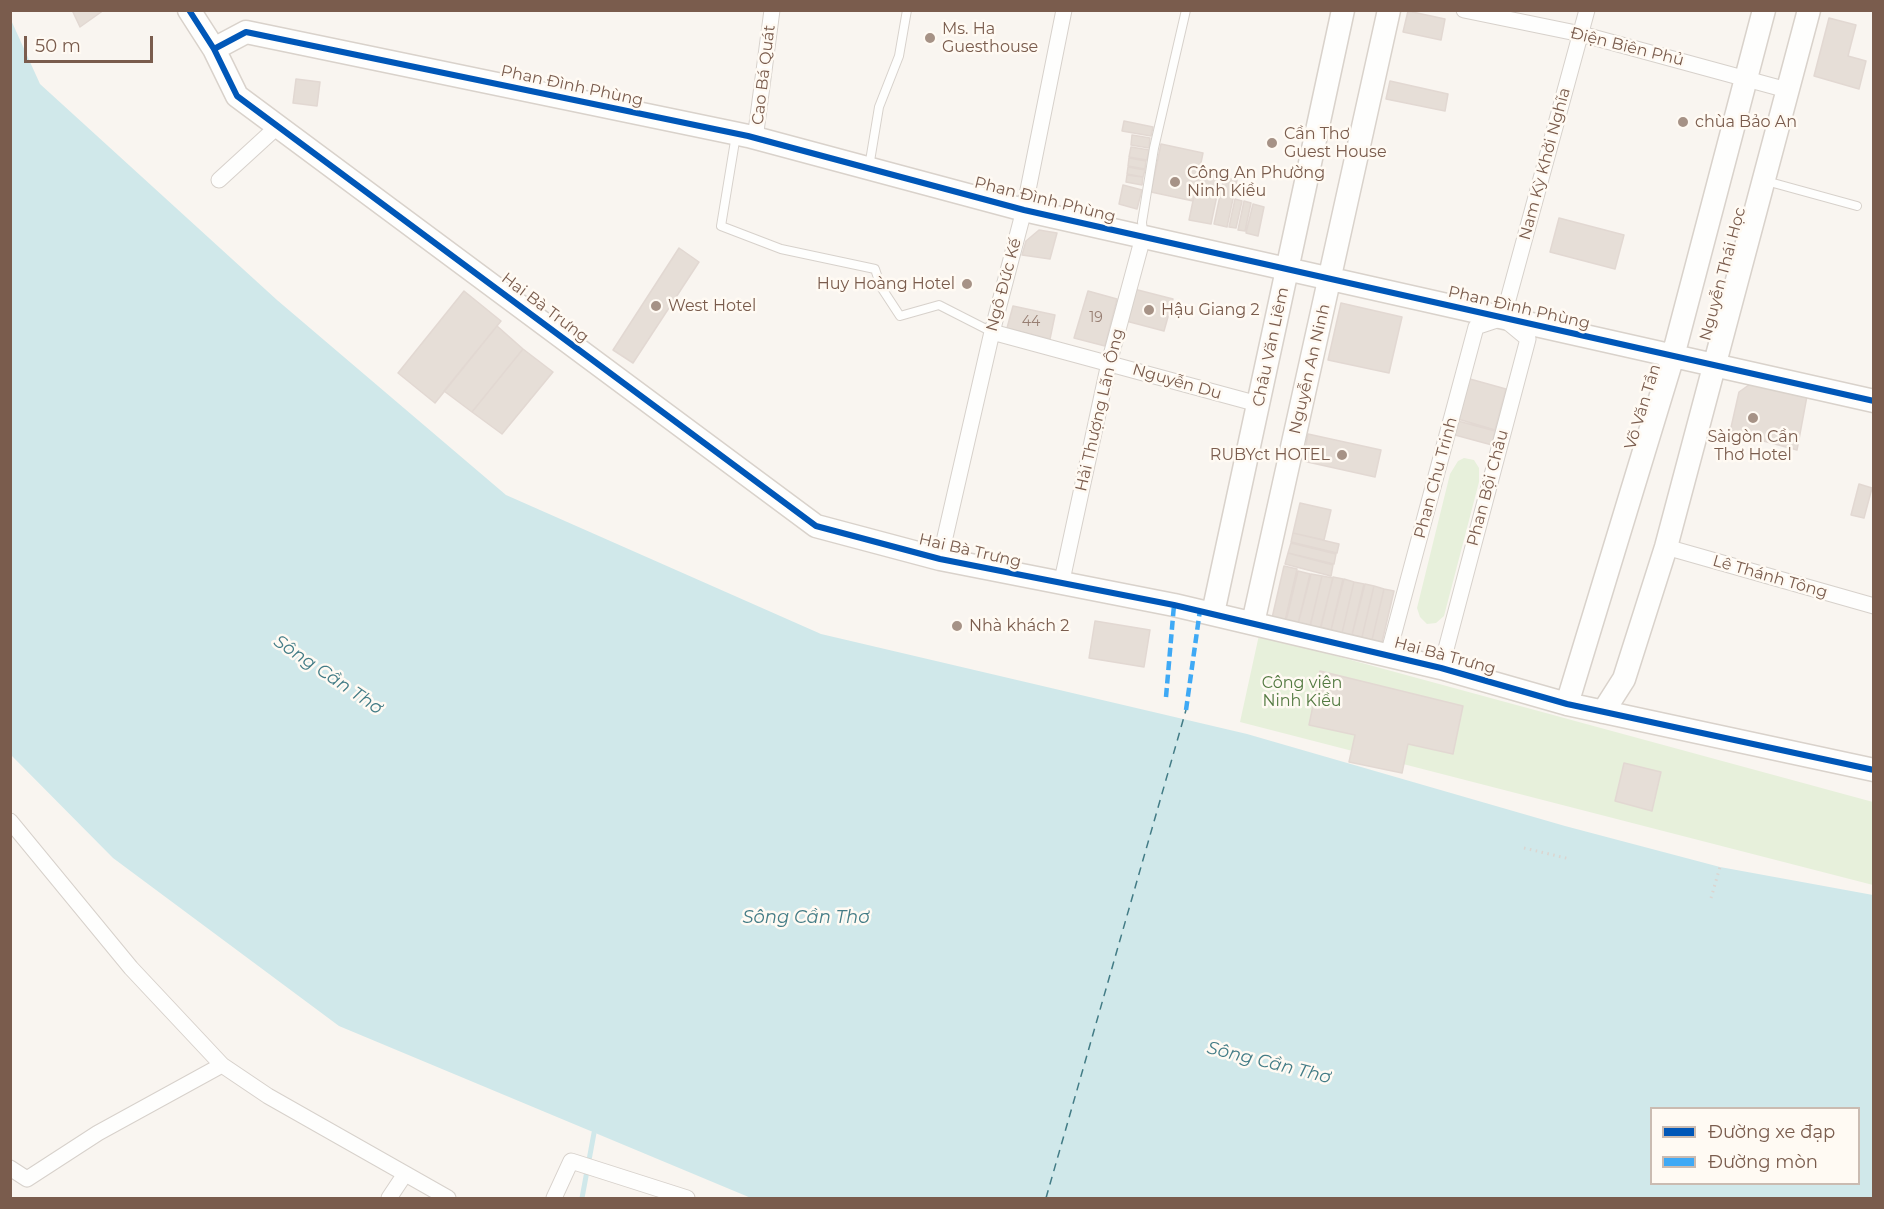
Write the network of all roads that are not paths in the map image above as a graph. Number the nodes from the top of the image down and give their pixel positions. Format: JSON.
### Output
{"nodes":[{"id":1,"x":189,"y":10,"type":"edge"},
{"id":2,"x":772,"y":10,"type":"edge"},
{"id":3,"x":907,"y":10,"type":"edge"},
{"id":4,"x":1064,"y":10,"type":"edge"},
{"id":5,"x":1186,"y":10,"type":"edge"},
{"id":6,"x":1343,"y":10,"type":"edge"},
{"id":7,"x":1389,"y":10,"type":"edge"},
{"id":8,"x":1464,"y":10,"type":"edge"},
{"id":9,"x":1587,"y":10,"type":"edge"},
{"id":10,"x":1764,"y":10,"type":"edge"},
{"id":11,"x":1809,"y":10,"type":"edge"},
{"id":12,"x":1581,"y":34,"type":"junction"},
{"id":13,"x":214,"y":49,"type":"junction"},
{"id":14,"x":1747,"y":78,"type":"junction"},
{"id":15,"x":1787,"y":90,"type":"junction"},
{"id":16,"x":278,"y":126,"type":"junction"},
{"id":17,"x":746,"y":136,"type":"junction"},
{"id":18,"x":869,"y":169,"type":"junction"},
{"id":19,"x":219,"y":180,"type":"dead end"},
{"id":20,"x":1762,"y":180,"type":"junction"},
{"id":21,"x":1857,"y":206,"type":"dead end"},
{"id":22,"x":1024,"y":210,"type":"junction"},
{"id":23,"x":1143,"y":237,"type":"junction"},
{"id":24,"x":1287,"y":270,"type":"junction"},
{"id":25,"x":1330,"y":279,"type":"junction"},
{"id":26,"x":1503,"y":318,"type":"junction"},
{"id":27,"x":992,"y":332,"type":"junction"},
{"id":28,"x":1672,"y":356,"type":"junction"},
{"id":29,"x":1109,"y":363,"type":"junction"},
{"id":30,"x":1713,"y":365,"type":"junction"},
{"id":31,"x":1874,"y":401,"type":"edge"},
{"id":32,"x":1258,"y":404,"type":"junction"},
{"id":33,"x":1666,"y":547,"type":"junction"},
{"id":34,"x":940,"y":560,"type":"junction"},
{"id":35,"x":1061,"y":585,"type":"junction"},
{"id":36,"x":1874,"y":606,"type":"edge"},
{"id":37,"x":1213,"y":613,"type":"junction"},
{"id":38,"x":1253,"y":623,"type":"junction"},
{"id":39,"x":1388,"y":655,"type":"junction"},
{"id":40,"x":1441,"y":668,"type":"junction"},
{"id":41,"x":1567,"y":704,"type":"junction"},
{"id":42,"x":1603,"y":712,"type":"junction"},
{"id":43,"x":1874,"y":770,"type":"edge"},
{"id":44,"x":10,"y":821,"type":"edge"},
{"id":45,"x":222,"y":1065,"type":"junction"},
{"id":46,"x":10,"y":1168,"type":"edge"},
{"id":47,"x":405,"y":1174,"type":"junction"},
{"id":48,"x":388,"y":1198,"type":"edge"},
{"id":49,"x":448,"y":1198,"type":"edge"},
{"id":50,"x":554,"y":1198,"type":"edge"},
{"id":51,"x":687,"y":1198,"type":"edge"}],
"edges":[{"from":1,"to":13,"type":"street","name":"Hai Bà Trưng"},
{"from":2,"to":17,"type":"street","name":"Cao Bá Quát"},
{"from":3,"to":18,"type":"lane"},
{"from":4,"to":22,"type":"street","name":"Ngô Đức Kế"},
{"from":5,"to":23,"type":"lane"},
{"from":6,"to":24,"type":"street","name":"Châu Văn Liêm"},
{"from":7,"to":25,"type":"street","name":"Nguyễn An Ninh"},
{"from":8,"to":12,"type":"street","name":"Điện Biên Phủ"},
{"from":9,"to":12,"type":"street","name":"Nam Kỳ Khởi Nghĩa"},
{"from":10,"to":14,"type":"street","name":"Võ Văn Tần"},
{"from":11,"to":15,"type":"street","name":"Nguyễn Thái Học"},
{"from":12,"to":14,"type":"street","name":"Điện Biên Phủ"},
{"from":12,"to":26,"type":"street","name":"Nam Kỳ Khởi Nghĩa"},
{"from":13,"to":16,"type":"street","name":"Hai Bà Trưng"},
{"from":13,"to":17,"type":"street","name":"Phan Đình Phùng"},
{"from":14,"to":15,"type":"street","name":"Điện Biên Phủ"},
{"from":14,"to":28,"type":"street","name":"Võ Văn Tần"},
{"from":15,"to":20,"type":"street","name":"Nguyễn Thái Học"},
{"from":16,"to":19,"type":"street"},
{"from":16,"to":34,"type":"street","name":"Hai Bà Trưng"},
{"from":17,"to":18,"type":"street","name":"Phan Đình Phùng"},
{"from":17,"to":27,"type":"lane"},
{"from":18,"to":22,"type":"street","name":"Phan Đình Phùng"},
{"from":20,"to":21,"type":"lane"},
{"from":20,"to":30,"type":"street","name":"Nguyễn Thái Học"},
{"from":22,"to":23,"type":"street","name":"Phan Đình Phùng"},
{"from":22,"to":27,"type":"street","name":"Ngô Đức Kế"},
{"from":23,"to":24,"type":"street","name":"Phan Đình Phùng"},
{"from":23,"to":29,"type":"street","name":"Hải Thượng Lãn Ông"},
{"from":24,"to":25,"type":"street","name":"Phan Đình Phùng"},
{"from":24,"to":32,"type":"street","name":"Châu Văn Liêm"},
{"from":25,"to":26,"type":"street","name":"Phan Đình Phùng"},
{"from":25,"to":38,"type":"street","name":"Nguyễn An Ninh"},
{"from":26,"to":28,"type":"street","name":"Phan Đình Phùng"},
{"from":26,"to":39,"type":"street","name":"Phan Chu Trinh"},
{"from":26,"to":40,"type":"street","name":"Phan Bội Châu"},
{"from":27,"to":29,"type":"street","name":"Nguyễn Du"},
{"from":27,"to":34,"type":"street","name":"Ngô Đức Kế"},
{"from":28,"to":30,"type":"street","name":"Phan Đình Phùng"},
{"from":28,"to":41,"type":"street","name":"Võ Văn Tần"},
{"from":29,"to":32,"type":"street","name":"Nguyễn Du"},
{"from":29,"to":35,"type":"street","name":"Hải Thượng Lãn Ông"},
{"from":30,"to":31,"type":"street","name":"Phan Đình Phùng"},
{"from":30,"to":33,"type":"street","name":"Nguyễn Thái Học"},
{"from":32,"to":37,"type":"street","name":"Châu Văn Liêm"},
{"from":33,"to":36,"type":"street","name":"Lê Thánh Tông"},
{"from":33,"to":42,"type":"street","name":"Nguyễn Thái Học"},
{"from":34,"to":35,"type":"street","name":"Hai Bà Trưng"},
{"from":35,"to":37,"type":"street","name":"Hai Bà Trưng"},
{"from":37,"to":38,"type":"street","name":"Hai Bà Trưng"},
{"from":38,"to":39,"type":"street","name":"Hai Bà Trưng"},
{"from":39,"to":40,"type":"street","name":"Hai Bà Trưng"},
{"from":40,"to":41,"type":"street","name":"Hai Bà Trưng"},
{"from":41,"to":42,"type":"street","name":"Hai Bà Trưng"},
{"from":42,"to":43,"type":"street","name":"Hai Bà Trưng"},
{"from":44,"to":45,"type":"street"},
{"from":45,"to":46,"type":"street"},
{"from":45,"to":47,"type":"street"},
{"from":47,"to":48,"type":"street"},
{"from":47,"to":49,"type":"street"},
{"from":50,"to":51,"type":"street"}]}
